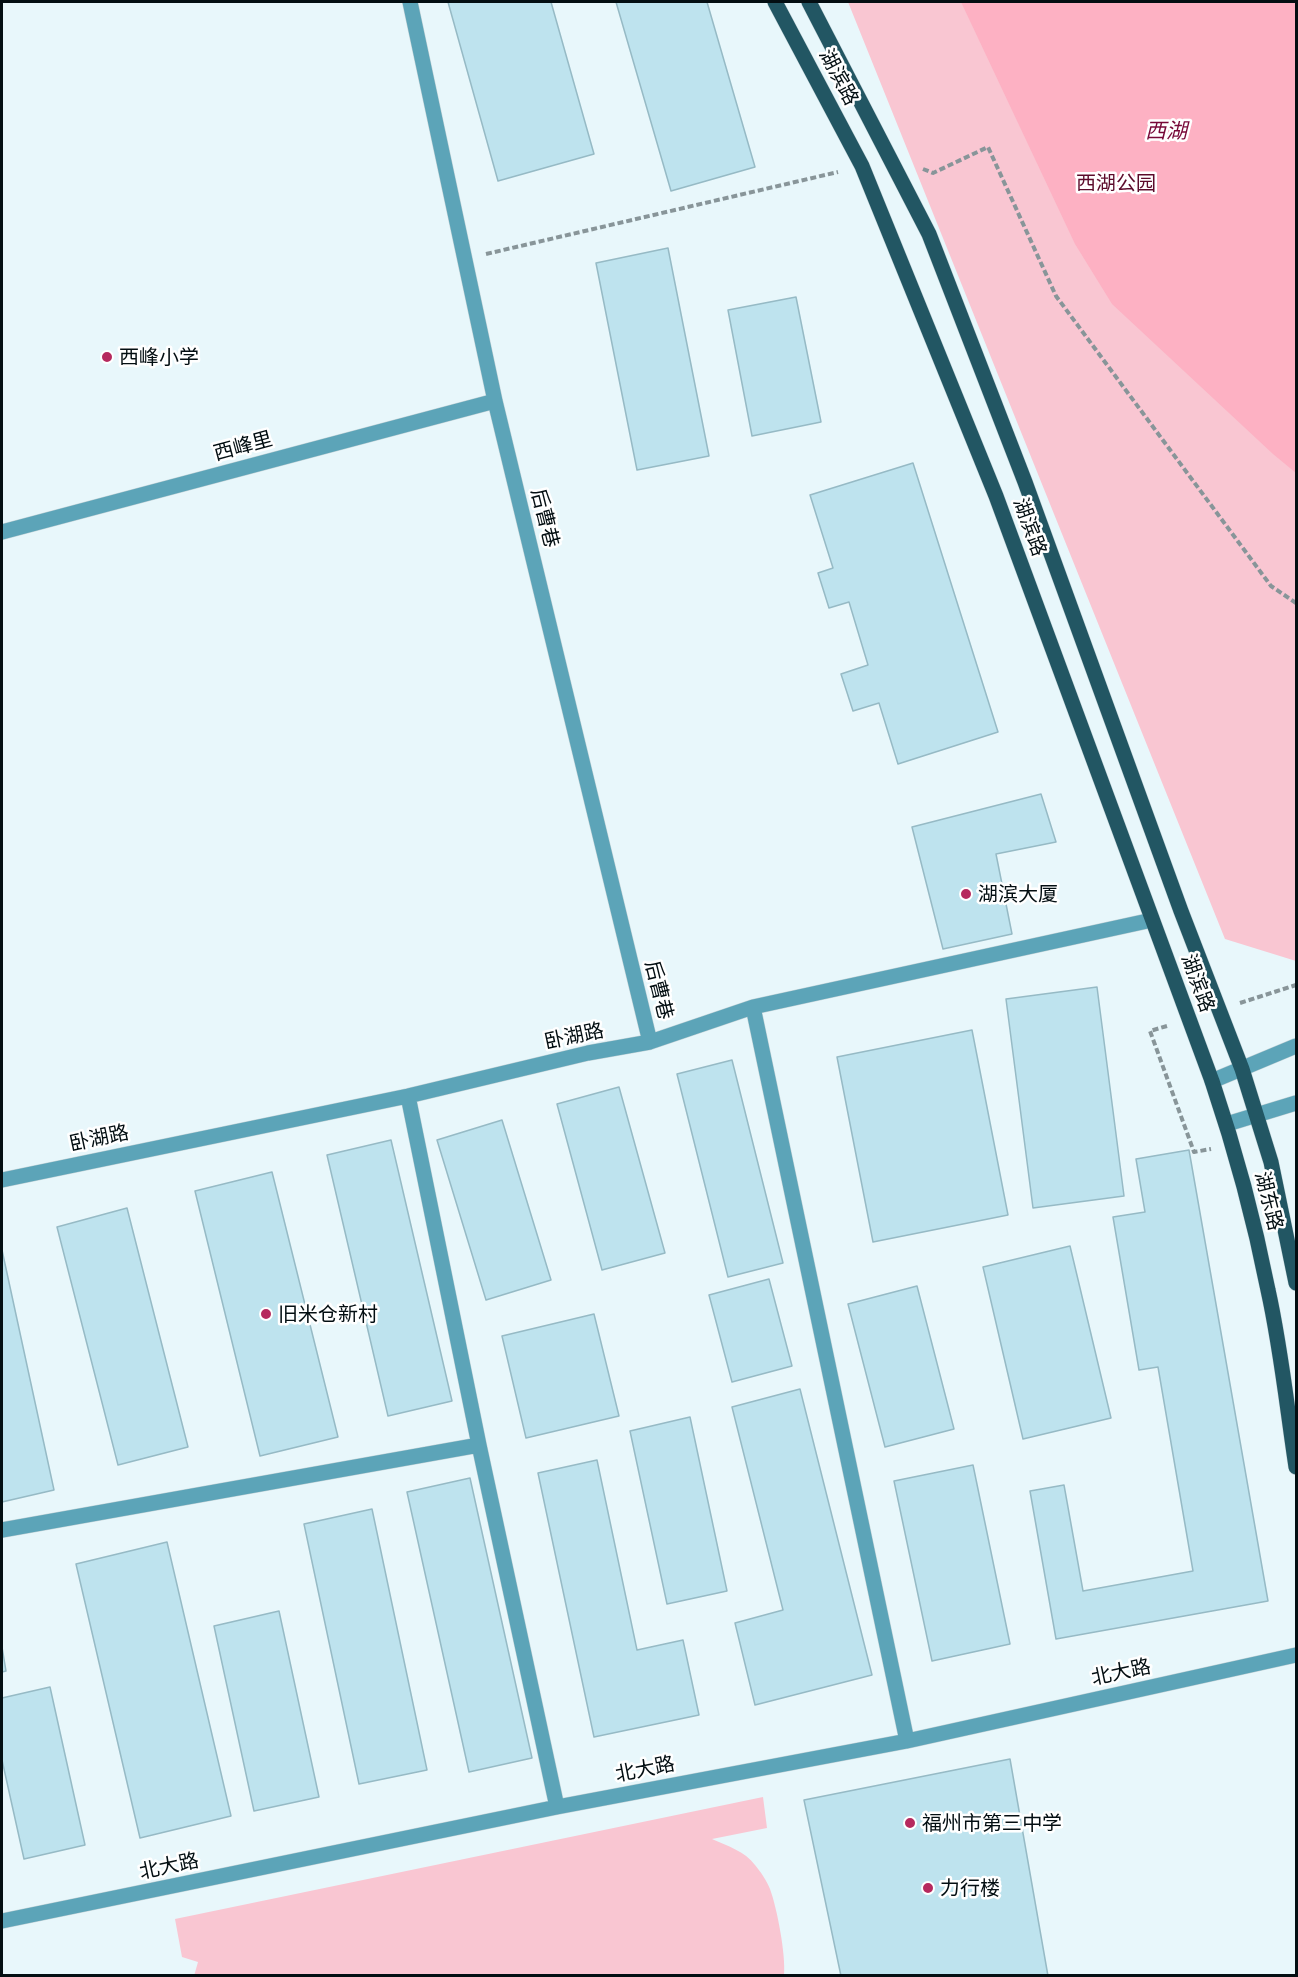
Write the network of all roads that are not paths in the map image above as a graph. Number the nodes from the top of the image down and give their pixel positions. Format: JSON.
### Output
{"nodes":[{"id":1,"x":410,"y":2,"type":"edge"},
{"id":2,"x":775,"y":2,"type":"edge"},
{"id":3,"x":809,"y":2,"type":"edge"},
{"id":4,"x":495,"y":401,"type":"junction"},
{"id":5,"x":2,"y":532,"type":"edge"},
{"id":6,"x":1152,"y":920,"type":"junction"},
{"id":7,"x":753,"y":1007,"type":"junction"},
{"id":8,"x":650,"y":1042,"type":"junction"},
{"id":9,"x":1296,"y":1046,"type":"edge"},
{"id":10,"x":1242,"y":1069,"type":"junction"},
{"id":11,"x":1212,"y":1081,"type":"junction"},
{"id":12,"x":408,"y":1096,"type":"junction"},
{"id":13,"x":1296,"y":1103,"type":"edge"},
{"id":14,"x":1257,"y":1116,"type":"junction"},
{"id":15,"x":1227,"y":1124,"type":"junction"},
{"id":16,"x":2,"y":1180,"type":"edge"},
{"id":17,"x":1296,"y":1283,"type":"edge"},
{"id":18,"x":480,"y":1446,"type":"junction"},
{"id":19,"x":1296,"y":1467,"type":"edge"},
{"id":20,"x":2,"y":1530,"type":"edge"},
{"id":21,"x":1296,"y":1655,"type":"edge"},
{"id":22,"x":907,"y":1741,"type":"junction"},
{"id":23,"x":557,"y":1807,"type":"junction"},
{"id":24,"x":2,"y":1921,"type":"edge"}],
"edges":[{"from":1,"to":4,"type":"street","name":"后曹巷"},
{"from":2,"to":6,"type":"main road","name":"湖滨路"},
{"from":3,"to":10,"type":"main road","name":"湖滨路"},
{"from":4,"to":5,"type":"street","name":"西峰里"},
{"from":4,"to":8,"type":"street","name":"后曹巷"},
{"from":6,"to":7,"type":"street","name":"卧湖路"},
{"from":6,"to":11,"type":"main road","name":"湖滨路"},
{"from":7,"to":8,"type":"street","name":"卧湖路"},
{"from":7,"to":22,"type":"street"},
{"from":8,"to":12,"type":"street","name":"卧湖路"},
{"from":9,"to":10,"type":"street"},
{"from":10,"to":11,"type":"street"},
{"from":10,"to":14,"type":"main road","name":"湖东路"},
{"from":11,"to":15,"type":"main road","name":"湖滨路"},
{"from":12,"to":16,"type":"street","name":"卧湖路"},
{"from":12,"to":18,"type":"street"},
{"from":13,"to":14,"type":"street"},
{"from":14,"to":15,"type":"street"},
{"from":14,"to":17,"type":"main road","name":"湖东路"},
{"from":15,"to":19,"type":"main road","name":"湖东路"},
{"from":18,"to":20,"type":"street"},
{"from":18,"to":23,"type":"street"},
{"from":21,"to":22,"type":"street","name":"北大路"},
{"from":22,"to":23,"type":"street","name":"北大路"},
{"from":23,"to":24,"type":"street","name":"北大路"}]}
